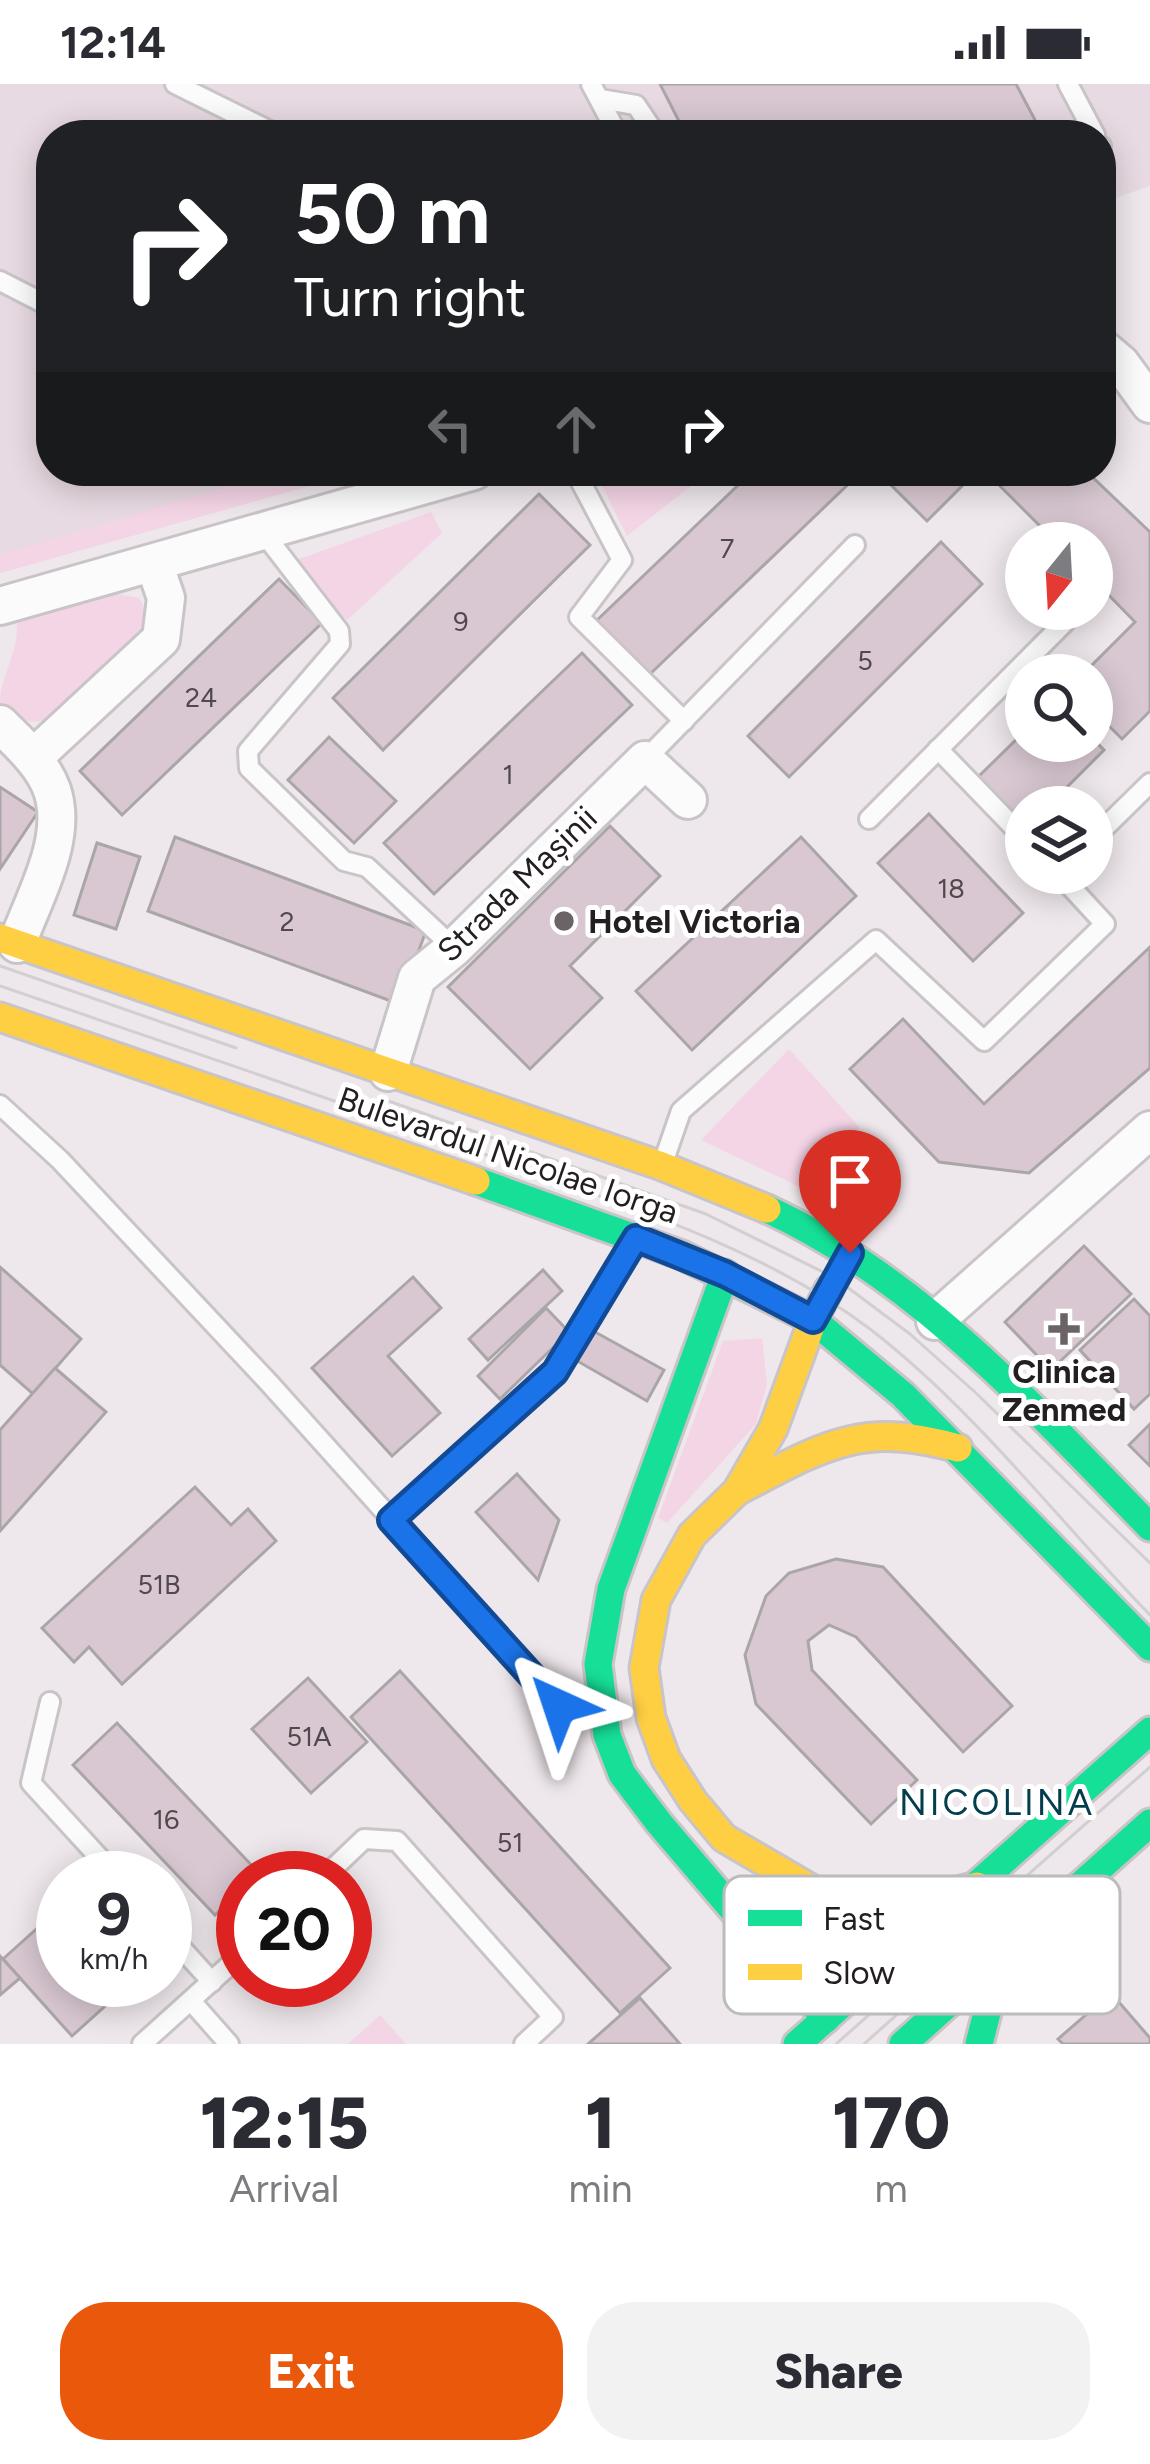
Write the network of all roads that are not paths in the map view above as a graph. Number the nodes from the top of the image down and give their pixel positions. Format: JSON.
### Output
{"nodes":[{"id":1,"x":176,"y":84,"type":"edge"},
{"id":2,"x":1068,"y":84,"type":"edge"},
{"id":3,"x":596,"y":92,"type":"edge"},
{"id":4,"x":248,"y":120,"type":"edge"},
{"id":5,"x":611,"y":120,"type":"edge"},
{"id":6,"x":646,"y":120,"type":"edge"},
{"id":7,"x":1087,"y":120,"type":"edge"},
{"id":8,"x":0,"y":281,"type":"edge"},
{"id":9,"x":36,"y":299,"type":"edge"},
{"id":10,"x":1116,"y":360,"type":"edge"},
{"id":11,"x":1150,"y":404,"type":"edge"},
{"id":12,"x":421,"y":486,"type":"edge"},
{"id":13,"x":583,"y":486,"type":"edge"},
{"id":14,"x":262,"y":531,"type":"junction"},
{"id":15,"x":855,"y":545,"type":"dead end"},
{"id":16,"x":154,"y":563,"type":"junction"},
{"id":17,"x":0,"y":606,"type":"edge"},
{"id":18,"x":1057,"y":630,"type":"edge"},
{"id":19,"x":685,"y":721,"type":"junction"},
{"id":20,"x":0,"y":724,"type":"edge"},
{"id":21,"x":938,"y":749,"type":"junction"},
{"id":22,"x":33,"y":758,"type":"junction"},
{"id":23,"x":645,"y":760,"type":"junction"},
{"id":24,"x":1150,"y":783,"type":"edge"},
{"id":25,"x":688,"y":800,"type":"dead end"},
{"id":26,"x":1005,"y":818,"type":"edge"},
{"id":27,"x":869,"y":819,"type":"dead end"},
{"id":28,"x":1113,"y":819,"type":"edge"},
{"id":29,"x":1078,"y":894,"type":"edge"},
{"id":30,"x":8,"y":941,"type":"edge"},
{"id":31,"x":454,"y":948,"type":"junction"},
{"id":32,"x":0,"y":1017,"type":"edge"},
{"id":33,"x":388,"y":1072,"type":"junction"},
{"id":34,"x":0,"y":1105,"type":"edge"},
{"id":35,"x":1146,"y":1141,"type":"edge"},
{"id":36,"x":662,"y":1166,"type":"junction"},
{"id":37,"x":636,"y":1238,"type":"junction"},
{"id":38,"x":850,"y":1253,"type":"junction"},
{"id":39,"x":725,"y":1274,"type":"junction"},
{"id":40,"x":813,"y":1320,"type":"junction"},
{"id":41,"x":935,"y":1321,"type":"junction"},
{"id":42,"x":959,"y":1448,"type":"junction"},
{"id":43,"x":737,"y":1491,"type":"junction"},
{"id":44,"x":391,"y":1520,"type":"junction"},
{"id":45,"x":1150,"y":1527,"type":"edge"},
{"id":46,"x":1150,"y":1647,"type":"edge"},
{"id":47,"x":50,"y":1702,"type":"dead end"},
{"id":48,"x":559,"y":1706,"type":"dead end"},
{"id":49,"x":1150,"y":1731,"type":"edge"},
{"id":50,"x":1150,"y":1823,"type":"edge"},
{"id":51,"x":93,"y":1851,"type":"edge"},
{"id":52,"x":352,"y":1851,"type":"edge"},
{"id":53,"x":789,"y":1876,"type":"edge"},
{"id":54,"x":988,"y":1876,"type":"edge"},
{"id":55,"x":1091,"y":1876,"type":"edge"},
{"id":56,"x":724,"y":1899,"type":"edge"},
{"id":57,"x":192,"y":1960,"type":"edge"},
{"id":58,"x":216,"y":1978,"type":"edge"},
{"id":59,"x":212,"y":1982,"type":"junction"},
{"id":60,"x":192,"y":2000,"type":"edge"},
{"id":61,"x":192,"y":2002,"type":"edge"},
{"id":62,"x":184,"y":2007,"type":"edge"},
{"id":63,"x":822,"y":2014,"type":"edge"},
{"id":64,"x":832,"y":2014,"type":"edge"},
{"id":65,"x":937,"y":2014,"type":"edge"},
{"id":66,"x":987,"y":2014,"type":"edge"},
{"id":67,"x":826,"y":2019,"type":"junction"},
{"id":68,"x":142,"y":2044,"type":"edge"},
{"id":69,"x":229,"y":2044,"type":"edge"},
{"id":70,"x":524,"y":2044,"type":"edge"},
{"id":71,"x":797,"y":2044,"type":"edge"},
{"id":72,"x":903,"y":2044,"type":"edge"},
{"id":73,"x":979,"y":2044,"type":"edge"}],
"edges":[{"from":1,"to":4,"type":"lane"},
{"from":2,"to":7,"type":"lane"},
{"from":3,"to":5,"type":"lane"},
{"from":3,"to":6,"type":"lane"},
{"from":8,"to":9,"type":"lane"},
{"from":10,"to":11,"type":"street"},
{"from":12,"to":14,"type":"street"},
{"from":13,"to":19,"type":"lane"},
{"from":14,"to":16,"type":"street"},
{"from":14,"to":31,"type":"lane"},
{"from":15,"to":19,"type":"lane"},
{"from":16,"to":17,"type":"street"},
{"from":16,"to":22,"type":"street"},
{"from":18,"to":21,"type":"lane"},
{"from":19,"to":23,"type":"lane"},
{"from":20,"to":22,"type":"street"},
{"from":21,"to":26,"type":"lane"},
{"from":21,"to":27,"type":"lane"},
{"from":22,"to":30,"type":"street"},
{"from":23,"to":25,"type":"street"},
{"from":23,"to":31,"type":"street","name":"Strada Mașinii"},
{"from":24,"to":28,"type":"lane"},
{"from":29,"to":36,"type":"lane"},
{"from":30,"to":33,"type":"main road","name":"Bulevardul Nicolae Iorga"},
{"from":31,"to":33,"type":"street","name":"Strada Mașinii"},
{"from":32,"to":37,"type":"main road","name":"Bulevardul Nicolae Iorga"},
{"from":33,"to":36,"type":"main road","name":"Bulevardul Nicolae Iorga"},
{"from":34,"to":44,"type":"lane"},
{"from":35,"to":41,"type":"street"},
{"from":36,"to":38,"type":"main road","name":"Bulevardul Nicolae Iorga"},
{"from":37,"to":39,"type":"main road","name":"Bulevardul Nicolae Iorga"},
{"from":37,"to":44,"type":"lane"},
{"from":38,"to":40,"type":"main road"},
{"from":38,"to":41,"type":"main road","name":"Bulevardul Nicolae Iorga"},
{"from":39,"to":40,"type":"main road","name":"Bulevardul Nicolae Iorga"},
{"from":39,"to":56,"type":"main road"},
{"from":40,"to":42,"type":"main road","name":"Bulevardul Nicolae Iorga"},
{"from":40,"to":43,"type":"main road"},
{"from":41,"to":45,"type":"main road","name":"Bulevardul Nicolae Iorga"},
{"from":42,"to":43,"type":"main road"},
{"from":42,"to":46,"type":"main road","name":"Bulevardul Nicolae Iorga"},
{"from":43,"to":53,"type":"main road"},
{"from":44,"to":48,"type":"lane"},
{"from":47,"to":51,"type":"lane"},
{"from":49,"to":54,"type":"main road"},
{"from":50,"to":55,"type":"main road"},
{"from":52,"to":70,"type":"lane"},
{"from":57,"to":59,"type":"lane"},
{"from":58,"to":59,"type":"lane"},
{"from":59,"to":60,"type":"lane"},
{"from":61,"to":69,"type":"lane"},
{"from":62,"to":68,"type":"lane"},
{"from":63,"to":67,"type":"main road"},
{"from":64,"to":67,"type":"main road"},
{"from":65,"to":72,"type":"main road"},
{"from":66,"to":73,"type":"main road"},
{"from":67,"to":71,"type":"main road"}]}
